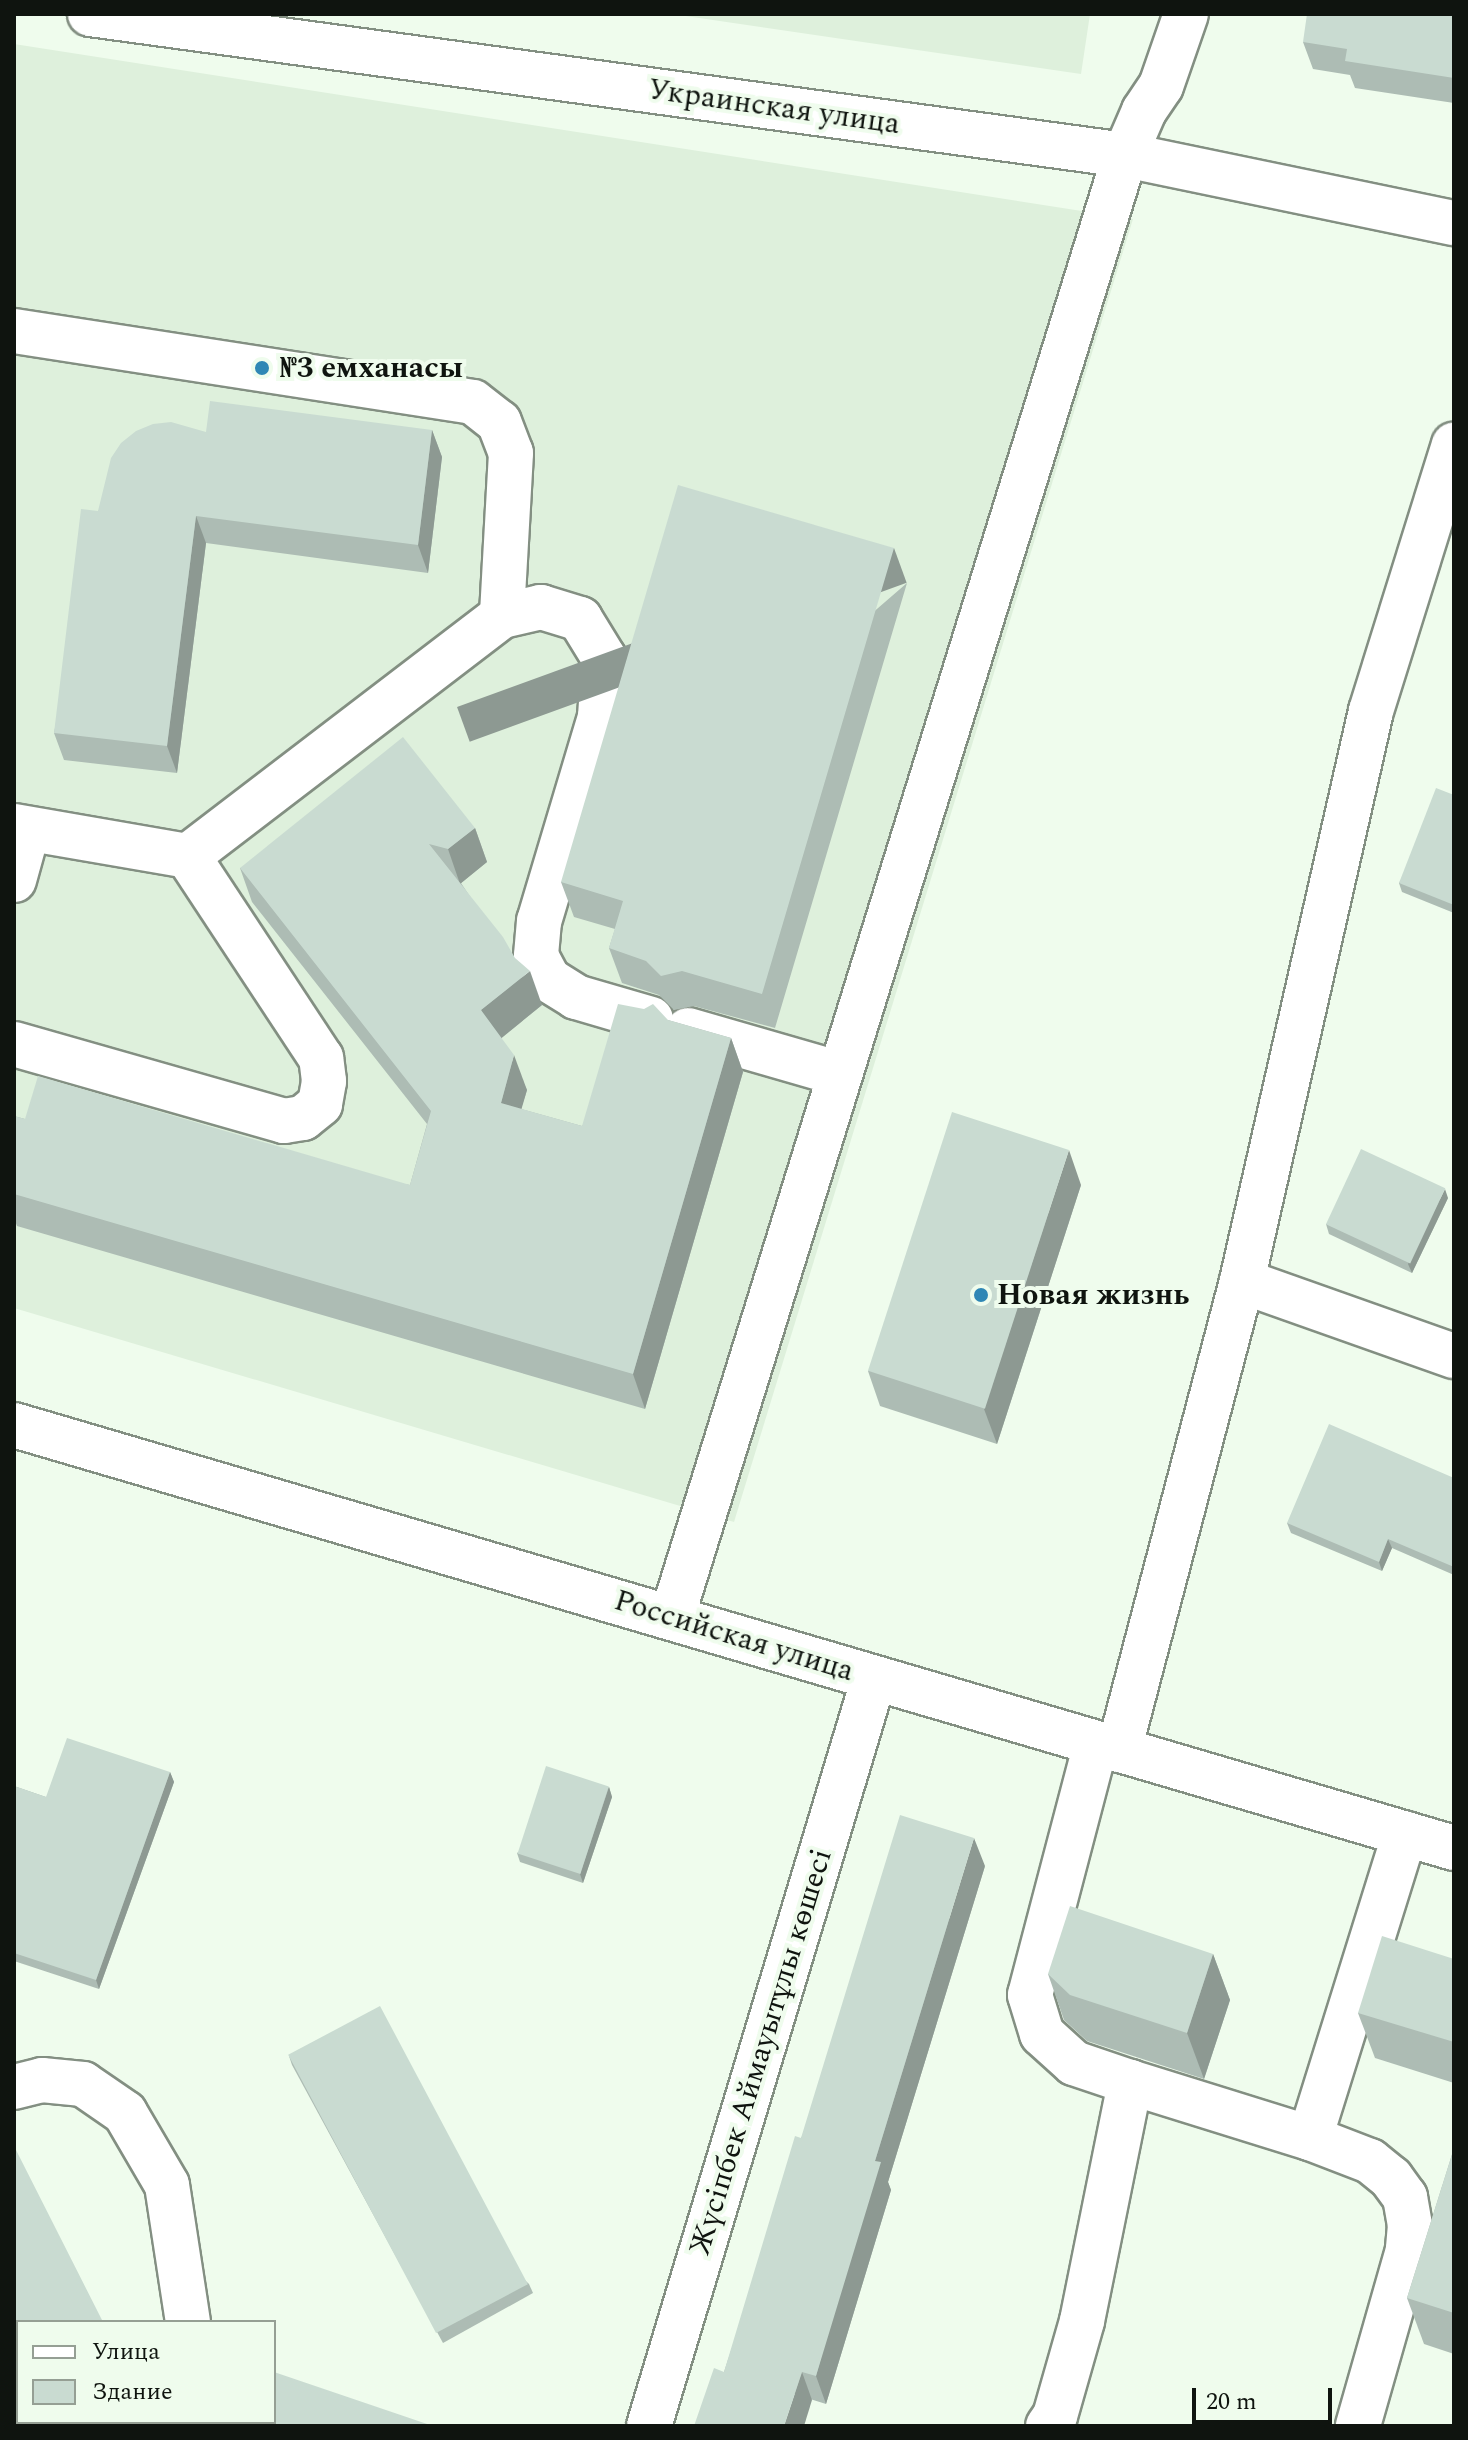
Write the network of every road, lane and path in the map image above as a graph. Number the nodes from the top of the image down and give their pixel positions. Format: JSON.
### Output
{"nodes":[{"id":1,"x":90,"y":14,"type":"edge"},
{"id":2,"x":1186,"y":14,"type":"edge"},
{"id":3,"x":1125,"y":155,"type":"junction"},
{"id":4,"x":1454,"y":223,"type":"edge"},
{"id":5,"x":14,"y":331,"type":"edge"},
{"id":6,"x":1454,"y":445,"type":"edge"},
{"id":7,"x":502,"y":616,"type":"junction"},
{"id":8,"x":21,"y":828,"type":"edge"},
{"id":9,"x":188,"y":856,"type":"junction"},
{"id":10,"x":14,"y":880,"type":"edge"},
{"id":11,"x":14,"y":1044,"type":"edge"},
{"id":12,"x":840,"y":1074,"type":"junction"},
{"id":13,"x":1242,"y":1281,"type":"junction"},
{"id":14,"x":1454,"y":1356,"type":"edge"},
{"id":15,"x":14,"y":1425,"type":"edge"},
{"id":16,"x":672,"y":1617,"type":"junction"},
{"id":17,"x":874,"y":1678,"type":"junction"},
{"id":18,"x":1107,"y":1746,"type":"junction"},
{"id":19,"x":1405,"y":1833,"type":"junction"},
{"id":20,"x":1454,"y":1848,"type":"edge"},
{"id":21,"x":1130,"y":2082,"type":"junction"},
{"id":22,"x":14,"y":2087,"type":"edge"},
{"id":23,"x":1310,"y":2138,"type":"junction"},
{"id":24,"x":188,"y":2320,"type":"edge"},
{"id":25,"x":649,"y":2426,"type":"edge"},
{"id":26,"x":1048,"y":2426,"type":"edge"},
{"id":27,"x":1358,"y":2426,"type":"edge"}],
"edges":[{"from":1,"to":3,"type":"street","name":"Украинская улица"},
{"from":2,"to":3,"type":"street"},
{"from":3,"to":4,"type":"street","name":"Украинская улица"},
{"from":3,"to":12,"type":"street"},
{"from":5,"to":7,"type":"street"},
{"from":6,"to":13,"type":"street"},
{"from":7,"to":9,"type":"street"},
{"from":7,"to":12,"type":"street"},
{"from":8,"to":9,"type":"street"},
{"from":8,"to":10,"type":"street"},
{"from":9,"to":11,"type":"street"},
{"from":12,"to":16,"type":"street"},
{"from":13,"to":14,"type":"street"},
{"from":13,"to":18,"type":"street"},
{"from":15,"to":16,"type":"street","name":"Российская улица"},
{"from":16,"to":17,"type":"street","name":"Российская улица"},
{"from":17,"to":18,"type":"street","name":"Российская улица"},
{"from":17,"to":25,"type":"street","name":"Жүсіпбек Аймауытұлы көшесі"},
{"from":18,"to":19,"type":"street","name":"Российская улица"},
{"from":18,"to":21,"type":"street"},
{"from":19,"to":20,"type":"street","name":"Российская улица"},
{"from":19,"to":23,"type":"street"},
{"from":21,"to":23,"type":"street"},
{"from":21,"to":26,"type":"street"},
{"from":22,"to":24,"type":"street"},
{"from":23,"to":27,"type":"street"}]}
